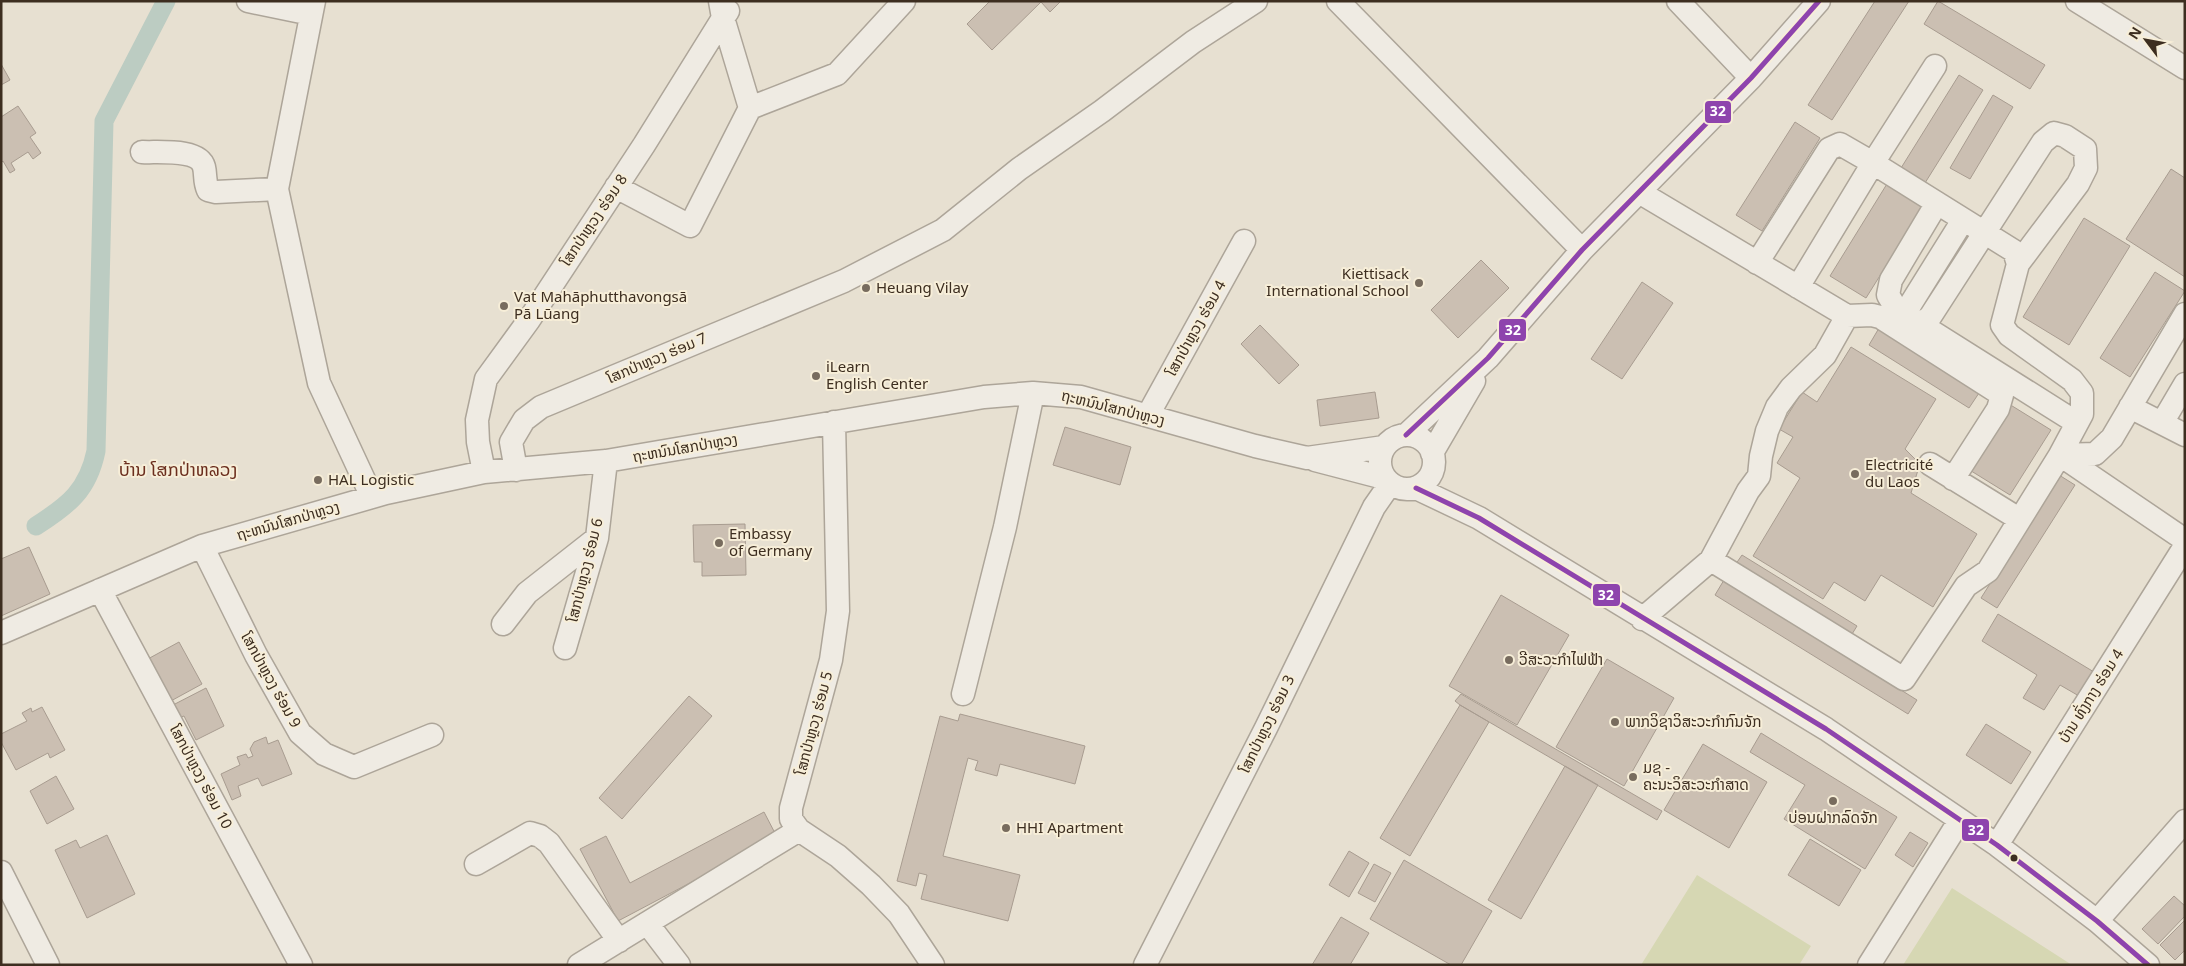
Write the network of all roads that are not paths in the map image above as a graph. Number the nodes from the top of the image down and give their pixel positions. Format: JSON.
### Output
{"nodes":[{"id":1,"x":248,"y":1,"type":"edge"},
{"id":2,"x":904,"y":1,"type":"edge"},
{"id":3,"x":1256,"y":1,"type":"edge"},
{"id":4,"x":1338,"y":1,"type":"edge"},
{"id":5,"x":1678,"y":1,"type":"edge"},
{"id":6,"x":1819,"y":1,"type":"edge"},
{"id":7,"x":2077,"y":1,"type":"edge"},
{"id":8,"x":313,"y":7,"type":"edge"},
{"id":9,"x":726,"y":7,"type":"edge"},
{"id":10,"x":1935,"y":66,"type":"dead end"},
{"id":11,"x":2185,"y":68,"type":"edge"},
{"id":12,"x":1751,"y":78,"type":"junction"},
{"id":13,"x":750,"y":108,"type":"junction"},
{"id":14,"x":142,"y":152,"type":"dead end"},
{"id":15,"x":1873,"y":163,"type":"junction"},
{"id":16,"x":616,"y":187,"type":"junction"},
{"id":17,"x":276,"y":188,"type":"junction"},
{"id":18,"x":1639,"y":192,"type":"junction"},
{"id":19,"x":1937,"y":203,"type":"junction"},
{"id":20,"x":1963,"y":220,"type":"junction"},
{"id":21,"x":1985,"y":233,"type":"junction"},
{"id":22,"x":1244,"y":241,"type":"dead end"},
{"id":23,"x":1582,"y":250,"type":"junction"},
{"id":24,"x":1757,"y":263,"type":"junction"},
{"id":25,"x":2018,"y":264,"type":"junction"},
{"id":26,"x":1798,"y":287,"type":"junction"},
{"id":27,"x":2185,"y":314,"type":"edge"},
{"id":28,"x":1847,"y":316,"type":"junction"},
{"id":29,"x":1912,"y":318,"type":"junction"},
{"id":30,"x":1488,"y":358,"type":"junction"},
{"id":31,"x":2185,"y":384,"type":"edge"},
{"id":32,"x":1034,"y":393,"type":"junction"},
{"id":33,"x":2130,"y":407,"type":"junction"},
{"id":34,"x":1148,"y":415,"type":"junction"},
{"id":35,"x":834,"y":422,"type":"junction"},
{"id":36,"x":2077,"y":423,"type":"junction"},
{"id":37,"x":2162,"y":423,"type":"junction"},
{"id":38,"x":1406,"y":435,"type":"junction"},
{"id":39,"x":2185,"y":435,"type":"edge"},
{"id":40,"x":1384,"y":446,"type":"junction"},
{"id":41,"x":2060,"y":455,"type":"junction"},
{"id":42,"x":1307,"y":458,"type":"junction"},
{"id":43,"x":606,"y":461,"type":"junction"},
{"id":44,"x":1433,"y":461,"type":"junction"},
{"id":45,"x":1930,"y":464,"type":"dead end"},
{"id":46,"x":516,"y":470,"type":"junction"},
{"id":47,"x":484,"y":472,"type":"junction"},
{"id":48,"x":1953,"y":478,"type":"junction"},
{"id":49,"x":1387,"y":481,"type":"junction"},
{"id":50,"x":1416,"y":488,"type":"junction"},
{"id":51,"x":372,"y":497,"type":"junction"},
{"id":52,"x":1478,"y":518,"type":"junction"},
{"id":53,"x":2020,"y":519,"type":"junction"},
{"id":54,"x":596,"y":538,"type":"junction"},
{"id":55,"x":2185,"y":540,"type":"edge"},
{"id":56,"x":202,"y":546,"type":"junction"},
{"id":57,"x":2185,"y":546,"type":"edge"},
{"id":58,"x":1711,"y":560,"type":"junction"},
{"id":59,"x":100,"y":590,"type":"junction"},
{"id":60,"x":1642,"y":618,"type":"junction"},
{"id":61,"x":503,"y":624,"type":"dead end"},
{"id":62,"x":1,"y":633,"type":"edge"},
{"id":63,"x":565,"y":648,"type":"dead end"},
{"id":64,"x":963,"y":694,"type":"dead end"},
{"id":65,"x":432,"y":735,"type":"dead end"},
{"id":66,"x":1960,"y":820,"type":"junction"},
{"id":67,"x":2185,"y":821,"type":"edge"},
{"id":68,"x":798,"y":830,"type":"junction"},
{"id":69,"x":1997,"y":845,"type":"junction"},
{"id":70,"x":476,"y":864,"type":"dead end"},
{"id":71,"x":1,"y":872,"type":"edge"},
{"id":72,"x":2097,"y":921,"type":"junction"},
{"id":73,"x":647,"y":923,"type":"junction"},
{"id":74,"x":619,"y":940,"type":"junction"},
{"id":75,"x":48,"y":965,"type":"edge"},
{"id":76,"x":301,"y":965,"type":"edge"},
{"id":77,"x":579,"y":965,"type":"edge"},
{"id":78,"x":679,"y":965,"type":"edge"},
{"id":79,"x":933,"y":965,"type":"edge"},
{"id":80,"x":1145,"y":965,"type":"edge"},
{"id":81,"x":1869,"y":965,"type":"edge"},
{"id":82,"x":2148,"y":965,"type":"edge"}],
"edges":[{"from":1,"to":8,"type":"street"},
{"from":2,"to":13,"type":"street"},
{"from":3,"to":46,"type":"street","name":"ໂສກປ່າຫຼວງ ຮ່ອມ 7"},
{"from":4,"to":23,"type":"street"},
{"from":5,"to":12,"type":"street"},
{"from":6,"to":12,"type":"street"},
{"from":7,"to":11,"type":"street"},
{"from":8,"to":17,"type":"street"},
{"from":9,"to":13,"type":"street"},
{"from":9,"to":16,"type":"street","name":"ໂສກປ່າຫຼວງ ຮ່ອມ 8"},
{"from":10,"to":15,"type":"street"},
{"from":12,"to":18,"type":"street"},
{"from":13,"to":16,"type":"street"},
{"from":14,"to":17,"type":"street"},
{"from":15,"to":19,"type":"street"},
{"from":15,"to":24,"type":"street"},
{"from":15,"to":26,"type":"street"},
{"from":16,"to":47,"type":"street","name":"ໂສກປ່າຫຼວງ ຮ່ອມ 8"},
{"from":17,"to":51,"type":"street"},
{"from":18,"to":23,"type":"street"},
{"from":18,"to":24,"type":"street"},
{"from":19,"to":20,"type":"street"},
{"from":19,"to":29,"type":"street"},
{"from":20,"to":21,"type":"street"},
{"from":20,"to":29,"type":"street"},
{"from":21,"to":25,"type":"street"},
{"from":21,"to":25,"type":"street"},
{"from":21,"to":29,"type":"street"},
{"from":22,"to":34,"type":"street","name":"ໂສກປ່າຫຼວງ ຮ່ອມ 4"},
{"from":23,"to":30,"type":"street"},
{"from":24,"to":26,"type":"street"},
{"from":25,"to":36,"type":"street"},
{"from":26,"to":28,"type":"street"},
{"from":27,"to":33,"type":"street"},
{"from":28,"to":48,"type":"street"},
{"from":28,"to":58,"type":"street"},
{"from":29,"to":36,"type":"street"},
{"from":30,"to":38,"type":"street"},
{"from":30,"to":44,"type":"street"},
{"from":31,"to":37,"type":"street"},
{"from":32,"to":34,"type":"street","name":"ຖະຫນົນໂສກປ່າຫຼວງ"},
{"from":32,"to":35,"type":"street","name":"ຖະຫນົນໂສກປ່າຫຼວງ"},
{"from":32,"to":64,"type":"street"},
{"from":33,"to":37,"type":"street"},
{"from":33,"to":41,"type":"street"},
{"from":34,"to":42,"type":"street","name":"ຖະຫນົນໂສກປ່າຫຼວງ"},
{"from":35,"to":43,"type":"street","name":"ຖະຫນົນໂສກປ່າຫຼວງ"},
{"from":35,"to":68,"type":"street","name":"ໂສກປ່າຫຼວງ ຮ່ອມ 5"},
{"from":36,"to":41,"type":"street"},
{"from":37,"to":39,"type":"street"},
{"from":38,"to":40,"type":"street"},
{"from":38,"to":44,"type":"street"},
{"from":40,"to":42,"type":"street","name":"ຖະຫນົນໂສກປ່າຫຼວງ"},
{"from":40,"to":49,"type":"street"},
{"from":41,"to":53,"type":"street"},
{"from":41,"to":55,"type":"street"},
{"from":42,"to":49,"type":"street"},
{"from":43,"to":46,"type":"street","name":"ຖະຫນົນໂສກປ່າຫຼວງ"},
{"from":43,"to":54,"type":"street","name":"ໂສກປ່າຫຼວງ ຮ່ອມ 6"},
{"from":44,"to":50,"type":"street"},
{"from":44,"to":52,"type":"street"},
{"from":45,"to":48,"type":"street"},
{"from":46,"to":47,"type":"street","name":"ຖະຫນົນໂສກປ່າຫຼວງ"},
{"from":47,"to":51,"type":"street","name":"ຖະຫນົນໂສກປ່າຫຼວງ"},
{"from":48,"to":53,"type":"street"},
{"from":49,"to":50,"type":"street"},
{"from":49,"to":80,"type":"street","name":"ໂສກປ່າຫຼວງ ຮ່ອມ 3"},
{"from":50,"to":52,"type":"street"},
{"from":51,"to":56,"type":"street","name":"ຖະຫນົນໂສກປ່າຫຼວງ"},
{"from":52,"to":60,"type":"street"},
{"from":53,"to":58,"type":"street"},
{"from":54,"to":61,"type":"street"},
{"from":54,"to":63,"type":"street","name":"ໂສກປ່າຫຼວງ ຮ່ອມ 6"},
{"from":56,"to":59,"type":"street","name":"ຖະຫນົນໂສກປ່າຫຼວງ"},
{"from":56,"to":65,"type":"street","name":"ໂສກປ່າຫຼວງ ຮ່ອມ 9"},
{"from":57,"to":69,"type":"street","name":"ບ້ານ ທົ່ງກາງ ຮ່ອມ 4"},
{"from":58,"to":60,"type":"street"},
{"from":59,"to":62,"type":"street","name":"ຖະຫນົນໂສກປ່າຫຼວງ"},
{"from":59,"to":76,"type":"street","name":"ໂສກປ່າຫຼວງ ຮ່ອມ 10"},
{"from":60,"to":66,"type":"street"},
{"from":66,"to":69,"type":"street"},
{"from":66,"to":81,"type":"street"},
{"from":67,"to":72,"type":"street"},
{"from":68,"to":73,"type":"street"},
{"from":68,"to":79,"type":"street"},
{"from":69,"to":72,"type":"street"},
{"from":70,"to":74,"type":"street"},
{"from":71,"to":75,"type":"street"},
{"from":72,"to":82,"type":"street"},
{"from":73,"to":74,"type":"street"},
{"from":73,"to":78,"type":"street"},
{"from":74,"to":77,"type":"street"}]}
